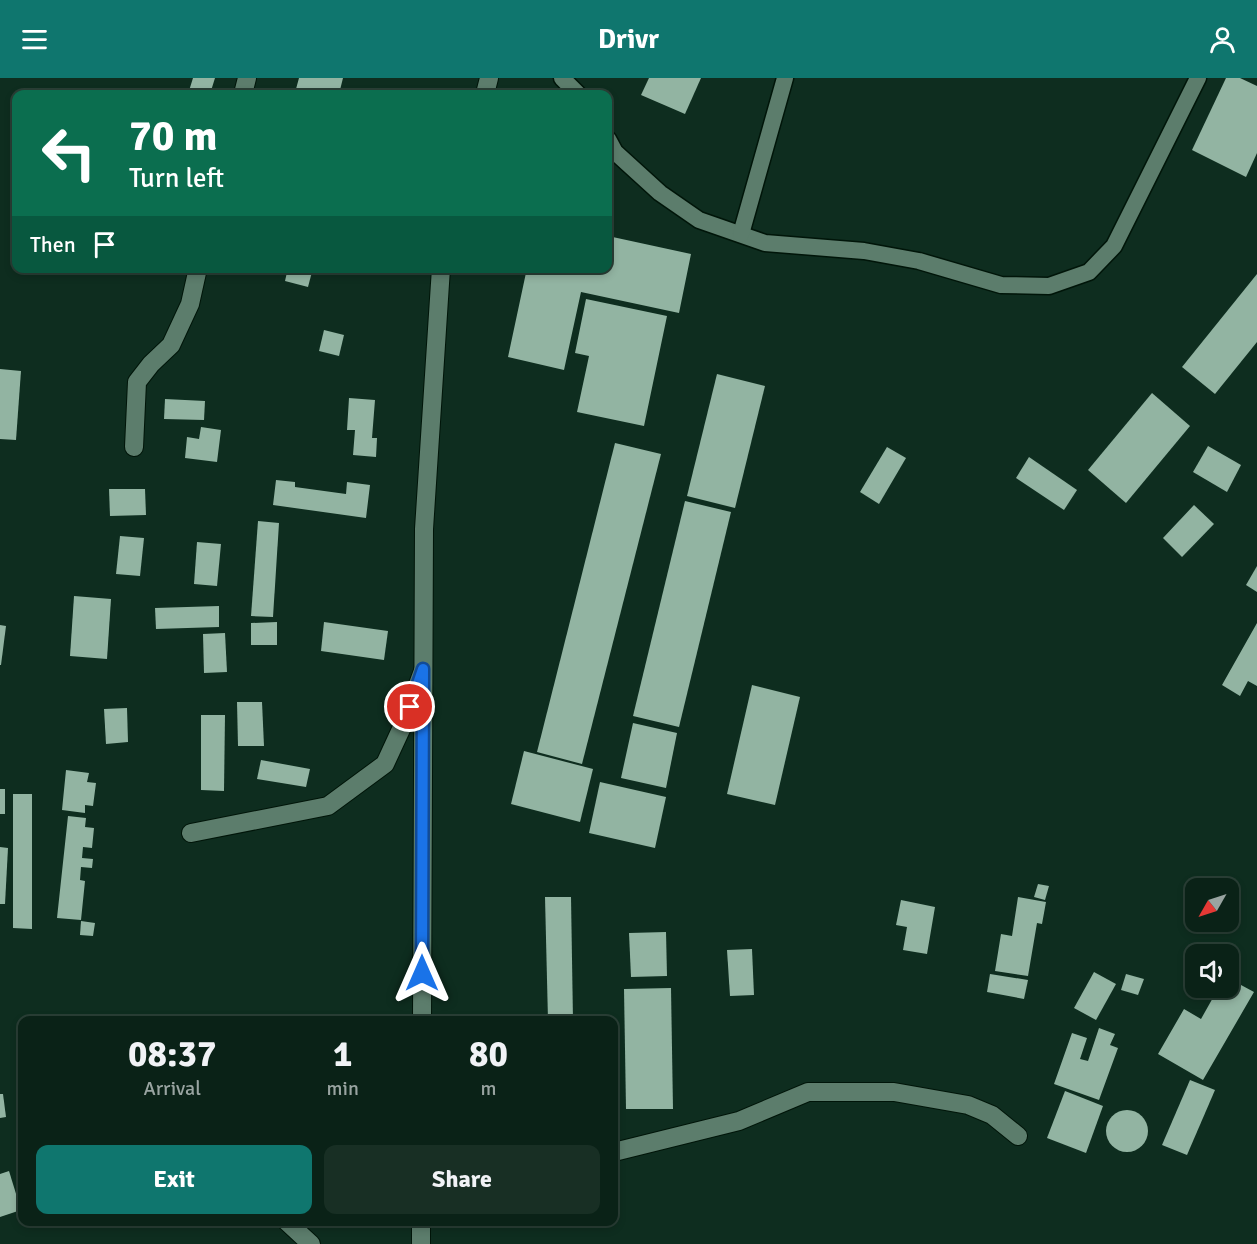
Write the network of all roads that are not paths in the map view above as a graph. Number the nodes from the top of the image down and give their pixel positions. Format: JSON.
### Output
{"nodes":[{"id":1,"x":562,"y":78,"type":"edge"},
{"id":2,"x":785,"y":78,"type":"edge"},
{"id":3,"x":1197,"y":78,"type":"edge"},
{"id":4,"x":574,"y":90,"type":"edge"},
{"id":5,"x":612,"y":146,"type":"edge"},
{"id":6,"x":741,"y":234,"type":"junction"},
{"id":7,"x":197,"y":273,"type":"edge"},
{"id":8,"x":441,"y":273,"type":"edge"},
{"id":9,"x":134,"y":447,"type":"dead end"},
{"id":10,"x":423,"y":669,"type":"junction"},
{"id":11,"x":191,"y":833,"type":"dead end"},
{"id":12,"x":422,"y":1016,"type":"edge"},
{"id":13,"x":1018,"y":1136,"type":"dead end"},
{"id":14,"x":618,"y":1151,"type":"edge"},
{"id":15,"x":291,"y":1226,"type":"edge"},
{"id":16,"x":421,"y":1226,"type":"edge"},
{"id":17,"x":311,"y":1244,"type":"edge"},
{"id":18,"x":421,"y":1244,"type":"edge"}],
"edges":[{"from":1,"to":4,"type":"lane"},
{"from":2,"to":6,"type":"lane"},
{"from":3,"to":6,"type":"lane"},
{"from":5,"to":6,"type":"lane"},
{"from":7,"to":9,"type":"street"},
{"from":8,"to":10,"type":"street"},
{"from":10,"to":11,"type":"street"},
{"from":10,"to":12,"type":"street"},
{"from":13,"to":14,"type":"street"},
{"from":15,"to":17,"type":"street"},
{"from":16,"to":18,"type":"street"}]}
